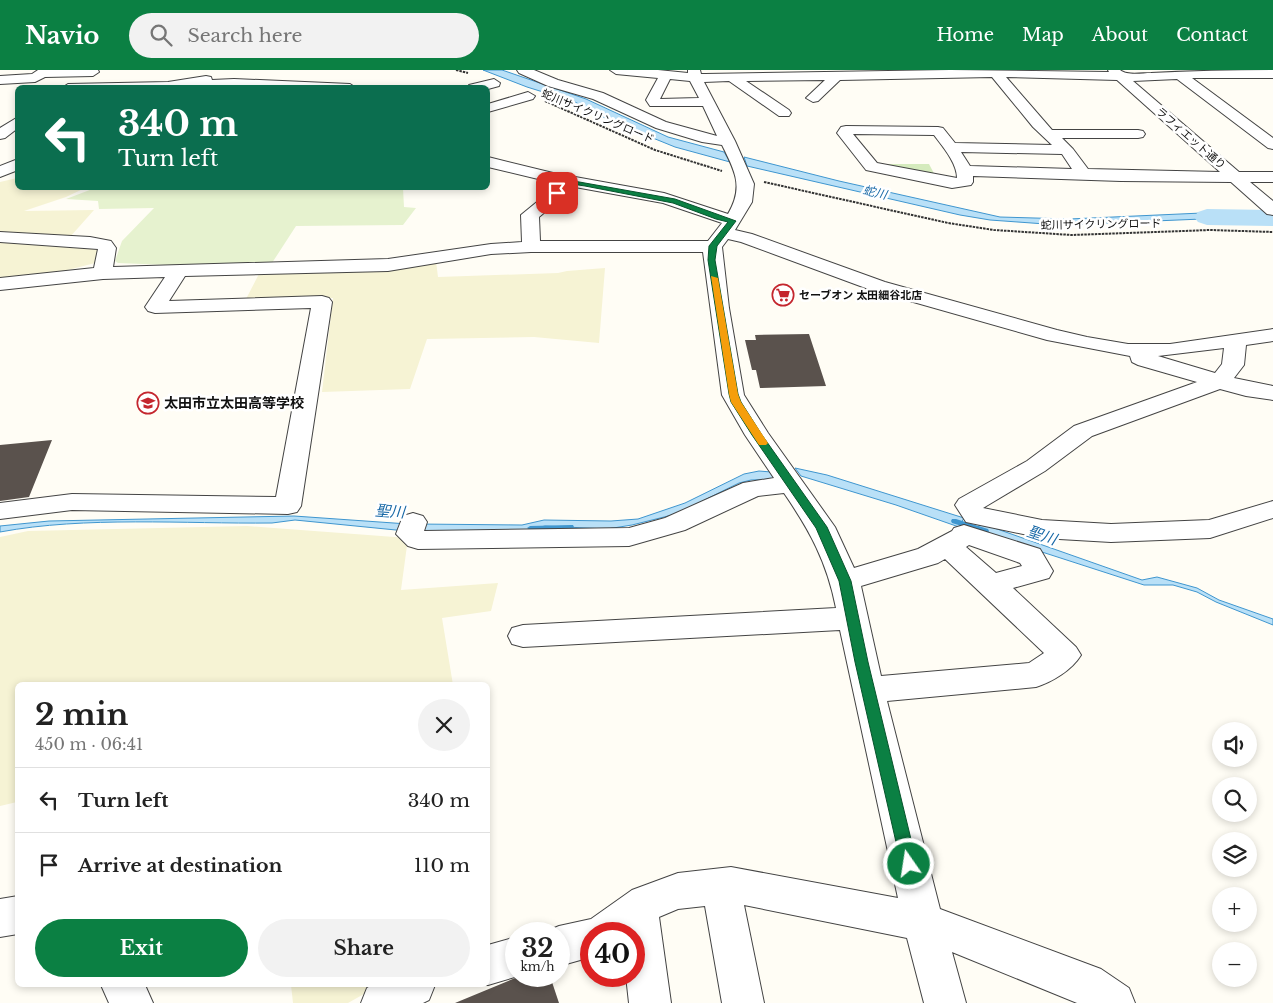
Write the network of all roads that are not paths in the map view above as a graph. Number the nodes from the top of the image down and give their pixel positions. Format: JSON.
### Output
{"nodes":[{"id":1,"x":218,"y":70,"type":"edge"},
{"id":2,"x":264,"y":70,"type":"edge"},
{"id":3,"x":523,"y":70,"type":"edge"},
{"id":4,"x":616,"y":70,"type":"edge"},
{"id":5,"x":44,"y":71,"type":"edge"},
{"id":6,"x":99,"y":71,"type":"edge"},
{"id":7,"x":996,"y":71,"type":"edge"},
{"id":8,"x":1214,"y":72,"type":"edge"},
{"id":9,"x":1117,"y":73,"type":"edge"},
{"id":10,"x":694,"y":74,"type":"edge"},
{"id":11,"x":843,"y":74,"type":"edge"},
{"id":12,"x":1239,"y":74,"type":"junction"},
{"id":13,"x":1273,"y":74,"type":"edge"},
{"id":14,"x":1180,"y":75,"type":"junction"},
{"id":15,"x":664,"y":76,"type":"junction"},
{"id":16,"x":733,"y":78,"type":"junction"},
{"id":17,"x":0,"y":80,"type":"edge"},
{"id":18,"x":494,"y":83,"type":"road end"},
{"id":19,"x":246,"y":84,"type":"junction"},
{"id":20,"x":73,"y":85,"type":"edge"},
{"id":21,"x":143,"y":85,"type":"edge"},
{"id":22,"x":201,"y":85,"type":"edge"},
{"id":23,"x":272,"y":85,"type":"edge"},
{"id":24,"x":486,"y":85,"type":"edge"},
{"id":25,"x":1262,"y":89,"type":"dead end"},
{"id":26,"x":528,"y":96,"type":"road end"},
{"id":27,"x":814,"y":98,"type":"dead end"},
{"id":28,"x":707,"y":102,"type":"junction"},
{"id":29,"x":490,"y":107,"type":"edge"},
{"id":30,"x":784,"y":113,"type":"dead end"},
{"id":31,"x":835,"y":120,"type":"dead end"},
{"id":32,"x":15,"y":123,"type":"edge"},
{"id":33,"x":862,"y":130,"type":"junction"},
{"id":34,"x":1048,"y":134,"type":"junction"},
{"id":35,"x":1138,"y":134,"type":"dead end"},
{"id":36,"x":0,"y":135,"type":"edge"},
{"id":37,"x":1273,"y":145,"type":"edge"},
{"id":38,"x":951,"y":148,"type":"junction"},
{"id":39,"x":1065,"y":150,"type":"junction"},
{"id":40,"x":1148,"y":162,"type":"dead end"},
{"id":41,"x":490,"y":163,"type":"edge"},
{"id":42,"x":738,"y":163,"type":"junction"},
{"id":43,"x":15,"y":165,"type":"edge"},
{"id":44,"x":965,"y":171,"type":"junction"},
{"id":45,"x":0,"y":172,"type":"edge"},
{"id":46,"x":1083,"y":174,"type":"junction"},
{"id":47,"x":1162,"y":176,"type":"junction"},
{"id":48,"x":1235,"y":176,"type":"junction"},
{"id":49,"x":1273,"y":177,"type":"edge"},
{"id":50,"x":571,"y":182,"type":"junction"},
{"id":51,"x":1271,"y":208,"type":"edge"},
{"id":52,"x":723,"y":233,"type":"junction"},
{"id":53,"x":0,"y":237,"type":"edge"},
{"id":54,"x":531,"y":246,"type":"junction"},
{"id":55,"x":179,"y":270,"type":"junction"},
{"id":56,"x":103,"y":273,"type":"junction"},
{"id":57,"x":0,"y":284,"type":"edge"},
{"id":58,"x":1273,"y":334,"type":"edge"},
{"id":59,"x":1236,"y":340,"type":"junction"},
{"id":60,"x":1128,"y":350,"type":"junction"},
{"id":61,"x":1220,"y":382,"type":"junction"},
{"id":62,"x":1273,"y":393,"type":"edge"},
{"id":63,"x":791,"y":484,"type":"junction"},
{"id":64,"x":1273,"y":509,"type":"edge"},
{"id":65,"x":0,"y":511,"type":"edge"},
{"id":66,"x":412,"y":528,"type":"dead end"},
{"id":67,"x":962,"y":532,"type":"junction"},
{"id":68,"x":845,"y":581,"type":"junction"},
{"id":69,"x":990,"y":584,"type":"junction"},
{"id":70,"x":853,"y":618,"type":"junction"},
{"id":71,"x":523,"y":636,"type":"dead end"},
{"id":72,"x":869,"y":690,"type":"junction"},
{"id":73,"x":721,"y":886,"type":"junction"},
{"id":74,"x":638,"y":909,"type":"junction"},
{"id":75,"x":15,"y":916,"type":"edge"},
{"id":76,"x":0,"y":918,"type":"edge"},
{"id":77,"x":620,"y":922,"type":"edge"},
{"id":78,"x":923,"y":922,"type":"junction"},
{"id":79,"x":505,"y":960,"type":"edge"},
{"id":80,"x":490,"y":964,"type":"edge"},
{"id":81,"x":123,"y":987,"type":"edge"},
{"id":82,"x":410,"y":987,"type":"edge"},
{"id":83,"x":132,"y":1003,"type":"edge"},
{"id":84,"x":382,"y":1003,"type":"edge"},
{"id":85,"x":650,"y":1003,"type":"edge"},
{"id":86,"x":743,"y":1003,"type":"edge"},
{"id":87,"x":945,"y":1003,"type":"edge"},
{"id":88,"x":1114,"y":1003,"type":"edge"}],
"edges":[{"from":1,"to":21,"type":"street"},
{"from":2,"to":19,"type":"street"},
{"from":3,"to":42,"type":"street"},
{"from":4,"to":15,"type":"street"},
{"from":5,"to":6,"type":"street"},
{"from":5,"to":17,"type":"street"},
{"from":6,"to":20,"type":"street"},
{"from":7,"to":9,"type":"street"},
{"from":7,"to":11,"type":"street"},
{"from":7,"to":34,"type":"street"},
{"from":8,"to":12,"type":"street"},
{"from":8,"to":14,"type":"street"},
{"from":9,"to":14,"type":"street"},
{"from":9,"to":48,"type":"street","name":"ラフィエット通り"},
{"from":10,"to":15,"type":"street"},
{"from":10,"to":16,"type":"street"},
{"from":10,"to":28,"type":"street"},
{"from":11,"to":16,"type":"street"},
{"from":11,"to":27,"type":"street"},
{"from":12,"to":13,"type":"street"},
{"from":12,"to":25,"type":"street"},
{"from":14,"to":37,"type":"street"},
{"from":15,"to":28,"type":"street"},
{"from":16,"to":30,"type":"street"},
{"from":18,"to":24,"type":"street"},
{"from":19,"to":22,"type":"street"},
{"from":19,"to":23,"type":"street"},
{"from":26,"to":29,"type":"street"},
{"from":28,"to":42,"type":"street"},
{"from":31,"to":33,"type":"street"},
{"from":32,"to":36,"type":"street"},
{"from":33,"to":38,"type":"street"},
{"from":33,"to":44,"type":"street"},
{"from":34,"to":35,"type":"street"},
{"from":34,"to":39,"type":"street"},
{"from":38,"to":39,"type":"street"},
{"from":38,"to":44,"type":"street"},
{"from":39,"to":46,"type":"street"},
{"from":40,"to":47,"type":"street"},
{"from":41,"to":50,"type":"street"},
{"from":42,"to":52,"type":"street"},
{"from":43,"to":45,"type":"street"},
{"from":44,"to":46,"type":"street"},
{"from":46,"to":47,"type":"street"},
{"from":47,"to":48,"type":"street"},
{"from":48,"to":49,"type":"street"},
{"from":48,"to":51,"type":"street","name":"ラフィエット通り"},
{"from":50,"to":52,"type":"street"},
{"from":50,"to":54,"type":"street"},
{"from":52,"to":54,"type":"street"},
{"from":52,"to":60,"type":"street"},
{"from":52,"to":63,"type":"street"},
{"from":53,"to":56,"type":"street"},
{"from":54,"to":55,"type":"street"},
{"from":55,"to":56,"type":"street"},
{"from":55,"to":65,"type":"street"},
{"from":56,"to":57,"type":"street"},
{"from":58,"to":59,"type":"street"},
{"from":59,"to":60,"type":"street"},
{"from":59,"to":61,"type":"street"},
{"from":60,"to":61,"type":"street"},
{"from":61,"to":62,"type":"street"},
{"from":61,"to":67,"type":"street"},
{"from":63,"to":66,"type":"street"},
{"from":63,"to":68,"type":"street"},
{"from":64,"to":67,"type":"street"},
{"from":67,"to":68,"type":"street"},
{"from":67,"to":69,"type":"street"},
{"from":67,"to":69,"type":"street"},
{"from":68,"to":70,"type":"street"},
{"from":69,"to":72,"type":"street"},
{"from":70,"to":71,"type":"street"},
{"from":70,"to":72,"type":"street"},
{"from":72,"to":78,"type":"street"},
{"from":73,"to":74,"type":"street"},
{"from":73,"to":78,"type":"street"},
{"from":73,"to":86,"type":"street"},
{"from":74,"to":77,"type":"street"},
{"from":74,"to":85,"type":"street"},
{"from":75,"to":76,"type":"street"},
{"from":78,"to":87,"type":"street"},
{"from":78,"to":88,"type":"street"},
{"from":79,"to":80,"type":"street"},
{"from":81,"to":83,"type":"street"},
{"from":82,"to":84,"type":"street"}]}
